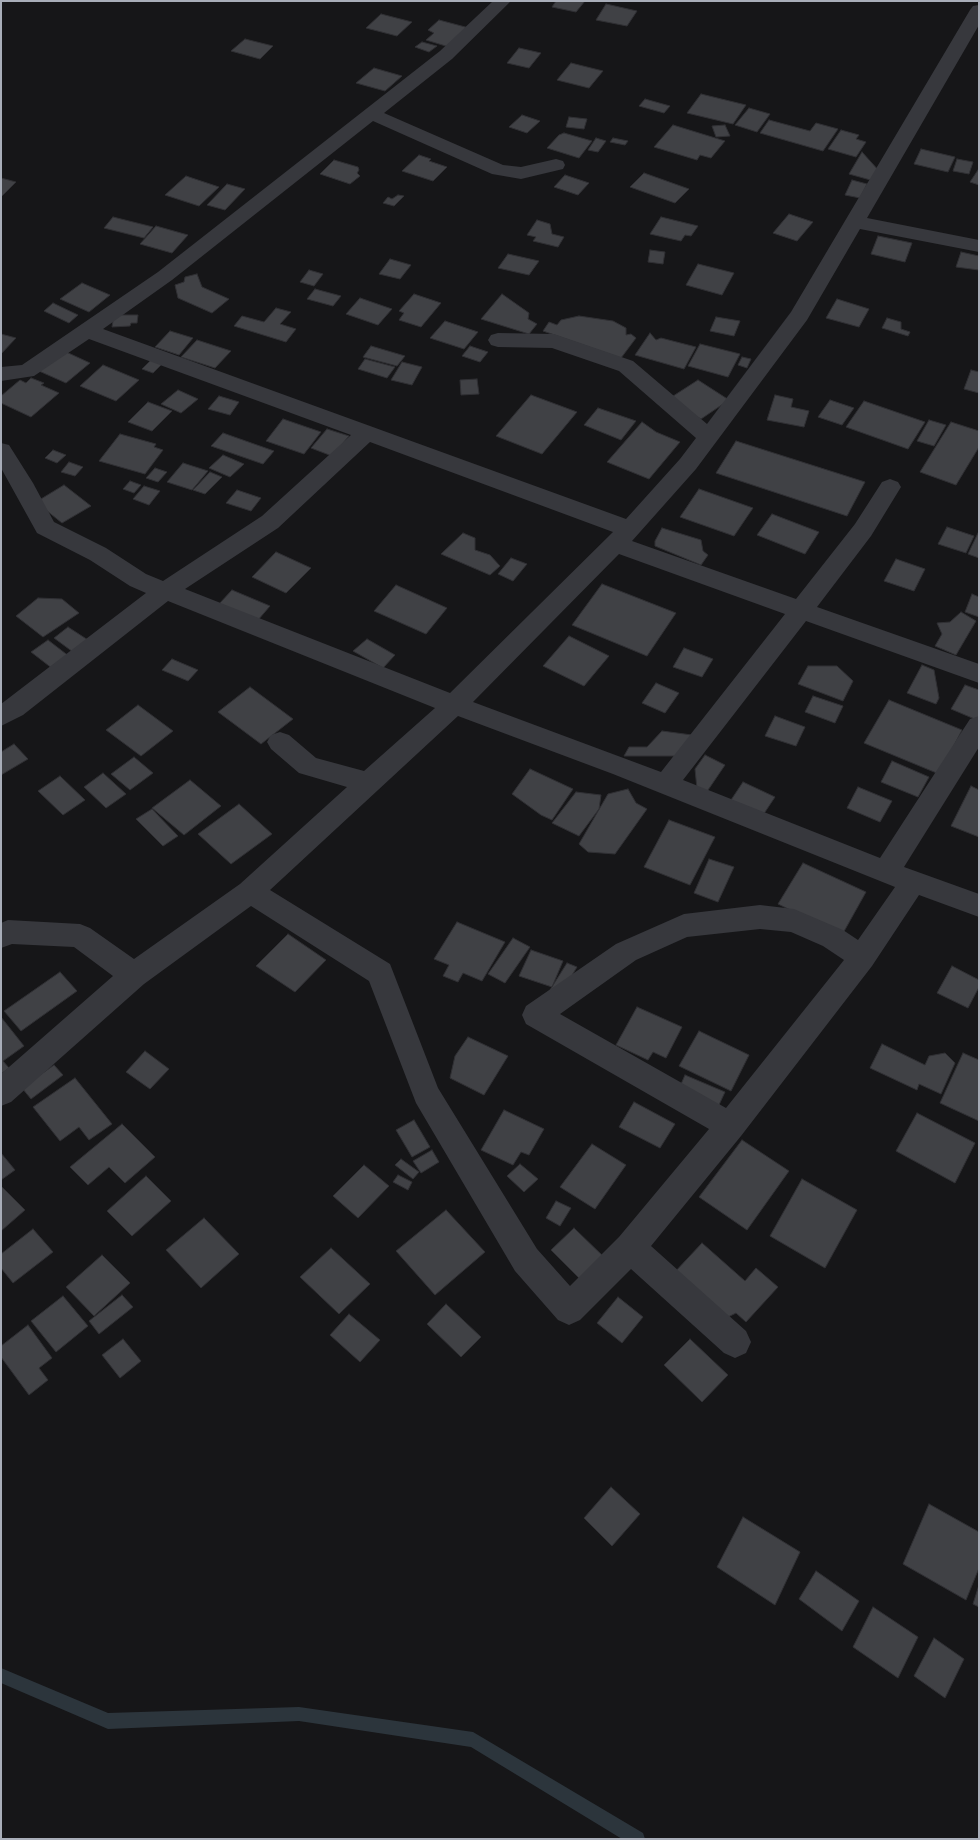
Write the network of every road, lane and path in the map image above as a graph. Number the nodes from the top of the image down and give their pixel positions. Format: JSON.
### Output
{"nodes":[{"id":1,"x":503,"y":1,"type":"edge"},
{"id":2,"x":965,"y":1,"type":"edge"},
{"id":3,"x":979,"y":4,"type":"edge"},
{"id":4,"x":979,"y":10,"type":"edge"},
{"id":5,"x":372,"y":114,"type":"junction"},
{"id":6,"x":556,"y":165,"type":"dead end"},
{"id":7,"x":856,"y":222,"type":"junction"},
{"id":8,"x":979,"y":246,"type":"edge"},
{"id":9,"x":86,"y":330,"type":"junction"},
{"id":10,"x":498,"y":340,"type":"dead end"},
{"id":11,"x":1,"y":374,"type":"edge"},
{"id":12,"x":367,"y":434,"type":"junction"},
{"id":13,"x":708,"y":437,"type":"junction"},
{"id":14,"x":1,"y":450,"type":"edge"},
{"id":15,"x":890,"y":487,"type":"dead end"},
{"id":16,"x":622,"y":536,"type":"junction"},
{"id":17,"x":165,"y":591,"type":"junction"},
{"id":18,"x":801,"y":611,"type":"junction"},
{"id":19,"x":979,"y":674,"type":"edge"},
{"id":20,"x":454,"y":705,"type":"junction"},
{"id":21,"x":1,"y":716,"type":"edge"},
{"id":22,"x":979,"y":726,"type":"edge"},
{"id":23,"x":280,"y":742,"type":"dead end"},
{"id":24,"x":369,"y":783,"type":"junction"},
{"id":25,"x":666,"y":784,"type":"junction"},
{"id":26,"x":886,"y":872,"type":"junction"},
{"id":27,"x":912,"y":882,"type":"junction"},
{"id":28,"x":250,"y":892,"type":"junction"},
{"id":29,"x":979,"y":906,"type":"edge"},
{"id":30,"x":1,"y":936,"type":"edge"},
{"id":31,"x":862,"y":958,"type":"junction"},
{"id":32,"x":134,"y":975,"type":"junction"},
{"id":33,"x":1,"y":1093,"type":"edge"},
{"id":34,"x":730,"y":1126,"type":"junction"},
{"id":35,"x":630,"y":1248,"type":"junction"},
{"id":36,"x":735,"y":1342,"type":"dead end"}],
"edges":[{"from":1,"to":5,"type":"street"},
{"from":2,"to":3,"type":"street"},
{"from":4,"to":7,"type":"street"},
{"from":5,"to":6,"type":"street"},
{"from":5,"to":9,"type":"street"},
{"from":7,"to":8,"type":"street"},
{"from":7,"to":13,"type":"street"},
{"from":9,"to":11,"type":"street"},
{"from":9,"to":12,"type":"street"},
{"from":10,"to":13,"type":"street"},
{"from":12,"to":16,"type":"street"},
{"from":12,"to":17,"type":"street"},
{"from":13,"to":16,"type":"street"},
{"from":14,"to":17,"type":"street"},
{"from":15,"to":18,"type":"street"},
{"from":16,"to":18,"type":"street"},
{"from":16,"to":20,"type":"street"},
{"from":17,"to":20,"type":"street"},
{"from":17,"to":21,"type":"street"},
{"from":18,"to":19,"type":"street"},
{"from":18,"to":25,"type":"street"},
{"from":20,"to":24,"type":"street"},
{"from":20,"to":25,"type":"street"},
{"from":22,"to":26,"type":"street"},
{"from":23,"to":24,"type":"street"},
{"from":24,"to":28,"type":"street"},
{"from":25,"to":26,"type":"street"},
{"from":26,"to":27,"type":"street"},
{"from":27,"to":29,"type":"street"},
{"from":27,"to":31,"type":"street"},
{"from":28,"to":32,"type":"street"},
{"from":28,"to":35,"type":"street"},
{"from":30,"to":32,"type":"street"},
{"from":31,"to":34,"type":"street"},
{"from":31,"to":34,"type":"street"},
{"from":32,"to":33,"type":"street"},
{"from":34,"to":35,"type":"street"},
{"from":35,"to":36,"type":"street"}]}
